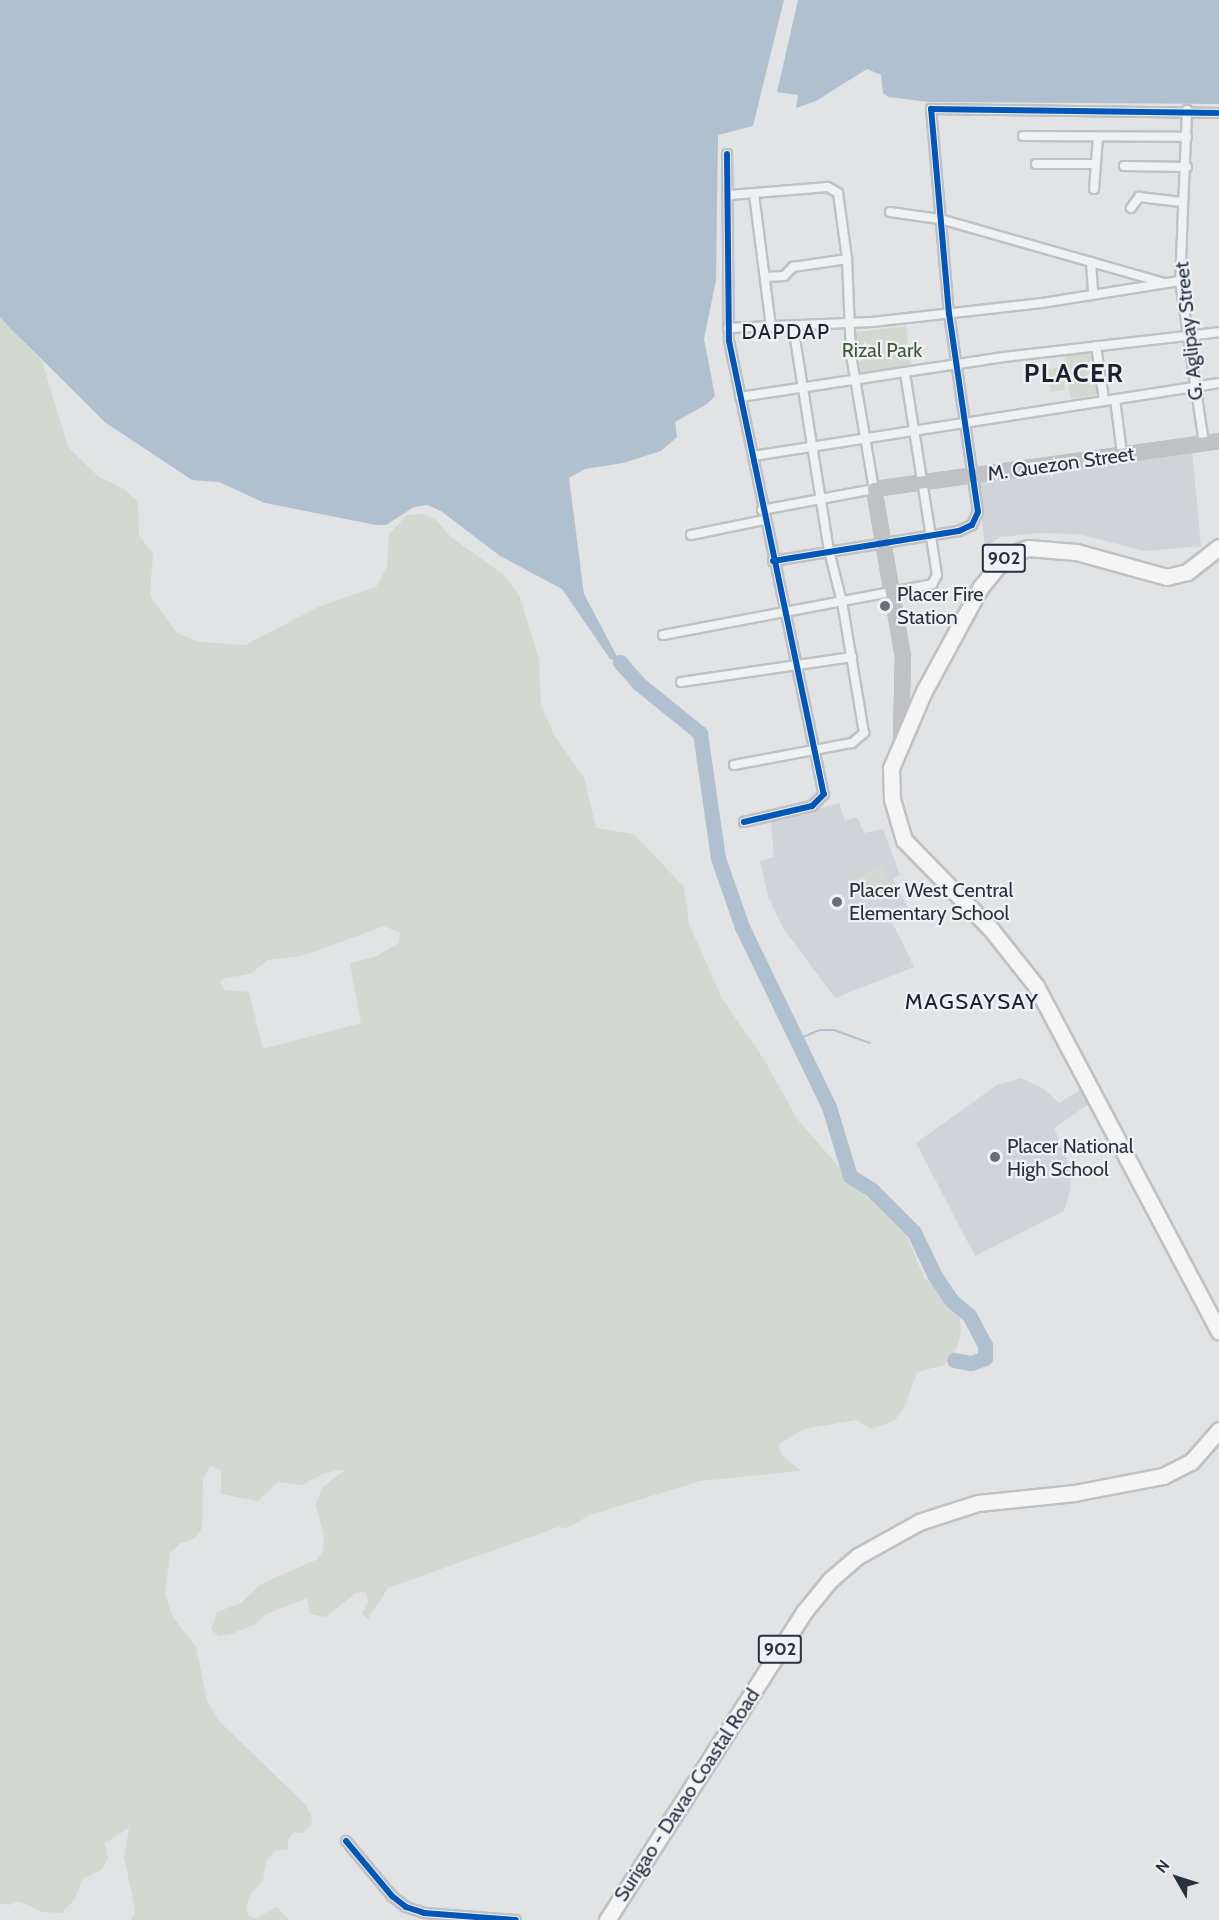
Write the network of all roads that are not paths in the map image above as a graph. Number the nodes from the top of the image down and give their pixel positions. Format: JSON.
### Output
{"nodes":[{"id":1,"x":1187,"y":111,"type":"junction"},
{"id":2,"x":1217,"y":113,"type":"dead end"},
{"id":3,"x":1023,"y":136,"type":"dead end"},
{"id":4,"x":1098,"y":137,"type":"junction"},
{"id":5,"x":1187,"y":137,"type":"junction"},
{"id":6,"x":727,"y":154,"type":"dead end"},
{"id":7,"x":1036,"y":164,"type":"dead end"},
{"id":8,"x":1096,"y":164,"type":"junction"},
{"id":9,"x":1124,"y":166,"type":"dead end"},
{"id":10,"x":1187,"y":166,"type":"junction"},
{"id":11,"x":1095,"y":189,"type":"dead end"},
{"id":12,"x":754,"y":194,"type":"junction"},
{"id":13,"x":730,"y":195,"type":"junction"},
{"id":14,"x":1182,"y":202,"type":"junction"},
{"id":15,"x":1131,"y":208,"type":"dead end"},
{"id":16,"x":890,"y":212,"type":"dead end"},
{"id":17,"x":940,"y":219,"type":"junction"},
{"id":18,"x":847,"y":259,"type":"junction"},
{"id":19,"x":1091,"y":262,"type":"junction"},
{"id":20,"x":766,"y":277,"type":"junction"},
{"id":21,"x":1180,"y":281,"type":"junction"},
{"id":22,"x":1161,"y":282,"type":"junction"},
{"id":23,"x":1093,"y":294,"type":"junction"},
{"id":24,"x":949,"y":314,"type":"junction"},
{"id":25,"x":849,"y":322,"type":"junction"},
{"id":26,"x":793,"y":326,"type":"junction"},
{"id":27,"x":771,"y":327,"type":"junction"},
{"id":28,"x":728,"y":328,"type":"junction"},
{"id":29,"x":1219,"y":332,"type":"edge"},
{"id":30,"x":1187,"y":337,"type":"junction"},
{"id":31,"x":1096,"y":346,"type":"junction"},
{"id":32,"x":957,"y":367,"type":"junction"},
{"id":33,"x":905,"y":374,"type":"junction"},
{"id":34,"x":855,"y":382,"type":"junction"},
{"id":35,"x":1219,"y":383,"type":"edge"},
{"id":36,"x":1194,"y":387,"type":"junction"},
{"id":37,"x":802,"y":389,"type":"junction"},
{"id":38,"x":740,"y":397,"type":"junction"},
{"id":39,"x":1115,"y":399,"type":"junction"},
{"id":40,"x":1104,"y":400,"type":"junction"},
{"id":41,"x":966,"y":421,"type":"junction"},
{"id":42,"x":916,"y":428,"type":"junction"},
{"id":43,"x":864,"y":437,"type":"junction"},
{"id":44,"x":1219,"y":441,"type":"edge"},
{"id":45,"x":1204,"y":443,"type":"junction"},
{"id":46,"x":812,"y":445,"type":"junction"},
{"id":47,"x":1122,"y":454,"type":"junction"},
{"id":48,"x":753,"y":456,"type":"junction"},
{"id":49,"x":974,"y":476,"type":"junction"},
{"id":50,"x":922,"y":483,"type":"junction"},
{"id":51,"x":874,"y":489,"type":"junction"},
{"id":52,"x":822,"y":499,"type":"junction"},
{"id":53,"x":762,"y":510,"type":"junction"},
{"id":54,"x":764,"y":520,"type":"junction"},
{"id":55,"x":691,"y":535,"type":"dead end"},
{"id":56,"x":931,"y":535,"type":"junction"},
{"id":57,"x":885,"y":542,"type":"junction"},
{"id":58,"x":1219,"y":547,"type":"edge"},
{"id":59,"x":829,"y":551,"type":"junction"},
{"id":60,"x":773,"y":561,"type":"junction"},
{"id":61,"x":892,"y":591,"type":"junction"},
{"id":62,"x":842,"y":602,"type":"junction"},
{"id":63,"x":784,"y":614,"type":"junction"},
{"id":64,"x":663,"y":635,"type":"dead end"},
{"id":65,"x":852,"y":657,"type":"junction"},
{"id":66,"x":796,"y":666,"type":"junction"},
{"id":67,"x":681,"y":682,"type":"dead end"},
{"id":68,"x":900,"y":740,"type":"junction"},
{"id":69,"x":814,"y":749,"type":"junction"},
{"id":70,"x":734,"y":765,"type":"dead end"},
{"id":71,"x":744,"y":822,"type":"dead end"},
{"id":72,"x":1219,"y":1332,"type":"edge"},
{"id":73,"x":1219,"y":1430,"type":"edge"},
{"id":74,"x":346,"y":1841,"type":"dead end"},
{"id":75,"x":516,"y":1920,"type":"edge"},
{"id":76,"x":607,"y":1920,"type":"edge"}],
"edges":[{"from":1,"to":2,"type":"street"},
{"from":1,"to":5,"type":"street","name":"G. Aglipay Street"},
{"from":1,"to":17,"type":"street"},
{"from":3,"to":4,"type":"street"},
{"from":4,"to":5,"type":"street"},
{"from":4,"to":8,"type":"street"},
{"from":5,"to":10,"type":"street","name":"G. Aglipay Street"},
{"from":6,"to":13,"type":"street"},
{"from":7,"to":8,"type":"street"},
{"from":8,"to":11,"type":"street"},
{"from":9,"to":10,"type":"street"},
{"from":10,"to":14,"type":"street","name":"G. Aglipay Street"},
{"from":12,"to":13,"type":"street"},
{"from":12,"to":18,"type":"street"},
{"from":12,"to":20,"type":"street"},
{"from":13,"to":28,"type":"street"},
{"from":14,"to":15,"type":"street"},
{"from":14,"to":21,"type":"street","name":"G. Aglipay Street"},
{"from":16,"to":17,"type":"street"},
{"from":17,"to":19,"type":"street"},
{"from":17,"to":24,"type":"street"},
{"from":18,"to":20,"type":"street"},
{"from":18,"to":25,"type":"street"},
{"from":19,"to":22,"type":"street"},
{"from":19,"to":23,"type":"street"},
{"from":20,"to":27,"type":"street"},
{"from":21,"to":22,"type":"street"},
{"from":21,"to":30,"type":"street","name":"G. Aglipay Street"},
{"from":22,"to":23,"type":"street"},
{"from":23,"to":24,"type":"street"},
{"from":24,"to":25,"type":"street"},
{"from":24,"to":32,"type":"street"},
{"from":25,"to":26,"type":"street"},
{"from":25,"to":34,"type":"street"},
{"from":26,"to":27,"type":"street"},
{"from":26,"to":37,"type":"street"},
{"from":27,"to":28,"type":"street"},
{"from":28,"to":38,"type":"street"},
{"from":29,"to":30,"type":"street"},
{"from":30,"to":31,"type":"street"},
{"from":30,"to":36,"type":"street","name":"G. Aglipay Street"},
{"from":31,"to":32,"type":"street"},
{"from":31,"to":40,"type":"street"},
{"from":32,"to":33,"type":"street"},
{"from":32,"to":41,"type":"street"},
{"from":33,"to":34,"type":"street"},
{"from":33,"to":42,"type":"street"},
{"from":34,"to":37,"type":"street"},
{"from":34,"to":43,"type":"street"},
{"from":35,"to":36,"type":"street"},
{"from":36,"to":39,"type":"street"},
{"from":36,"to":45,"type":"street","name":"G. Aglipay Street"},
{"from":37,"to":38,"type":"street"},
{"from":37,"to":46,"type":"street"},
{"from":38,"to":48,"type":"street"},
{"from":39,"to":40,"type":"street"},
{"from":39,"to":47,"type":"street"},
{"from":40,"to":41,"type":"street"},
{"from":41,"to":42,"type":"street"},
{"from":41,"to":49,"type":"street"},
{"from":42,"to":43,"type":"street"},
{"from":42,"to":50,"type":"street"},
{"from":43,"to":46,"type":"street"},
{"from":43,"to":51,"type":"street"},
{"from":44,"to":45,"type":"street","name":"M. Quezon Street"},
{"from":45,"to":47,"type":"street","name":"M. Quezon Street"},
{"from":46,"to":48,"type":"street"},
{"from":46,"to":52,"type":"street"},
{"from":47,"to":49,"type":"street","name":"M. Quezon Street"},
{"from":48,"to":53,"type":"street"},
{"from":49,"to":50,"type":"street","name":"M. Quezon Street"},
{"from":49,"to":56,"type":"street"},
{"from":50,"to":51,"type":"street","name":"M. Quezon Street"},
{"from":50,"to":56,"type":"street"},
{"from":51,"to":52,"type":"street","name":"M. Quezon Street"},
{"from":51,"to":57,"type":"street"},
{"from":52,"to":53,"type":"street","name":"M. Quezon Street"},
{"from":52,"to":59,"type":"street"},
{"from":53,"to":54,"type":"street"},
{"from":54,"to":55,"type":"street"},
{"from":54,"to":60,"type":"street"},
{"from":56,"to":57,"type":"street"},
{"from":56,"to":61,"type":"street"},
{"from":57,"to":59,"type":"street"},
{"from":57,"to":61,"type":"street"},
{"from":58,"to":68,"type":"highway","number":"902"},
{"from":59,"to":60,"type":"street"},
{"from":59,"to":62,"type":"street"},
{"from":60,"to":63,"type":"street"},
{"from":61,"to":62,"type":"street"},
{"from":61,"to":68,"type":"street"},
{"from":62,"to":63,"type":"street"},
{"from":62,"to":65,"type":"street"},
{"from":63,"to":64,"type":"street"},
{"from":63,"to":66,"type":"street"},
{"from":65,"to":66,"type":"street"},
{"from":65,"to":69,"type":"street"},
{"from":66,"to":67,"type":"street"},
{"from":66,"to":69,"type":"street"},
{"from":68,"to":72,"type":"highway","number":"902"},
{"from":69,"to":70,"type":"street"},
{"from":69,"to":71,"type":"street"},
{"from":73,"to":76,"type":"highway","name":"Surigao - Davao Coastal Road","number":"902"},
{"from":74,"to":75,"type":"street"}]}
